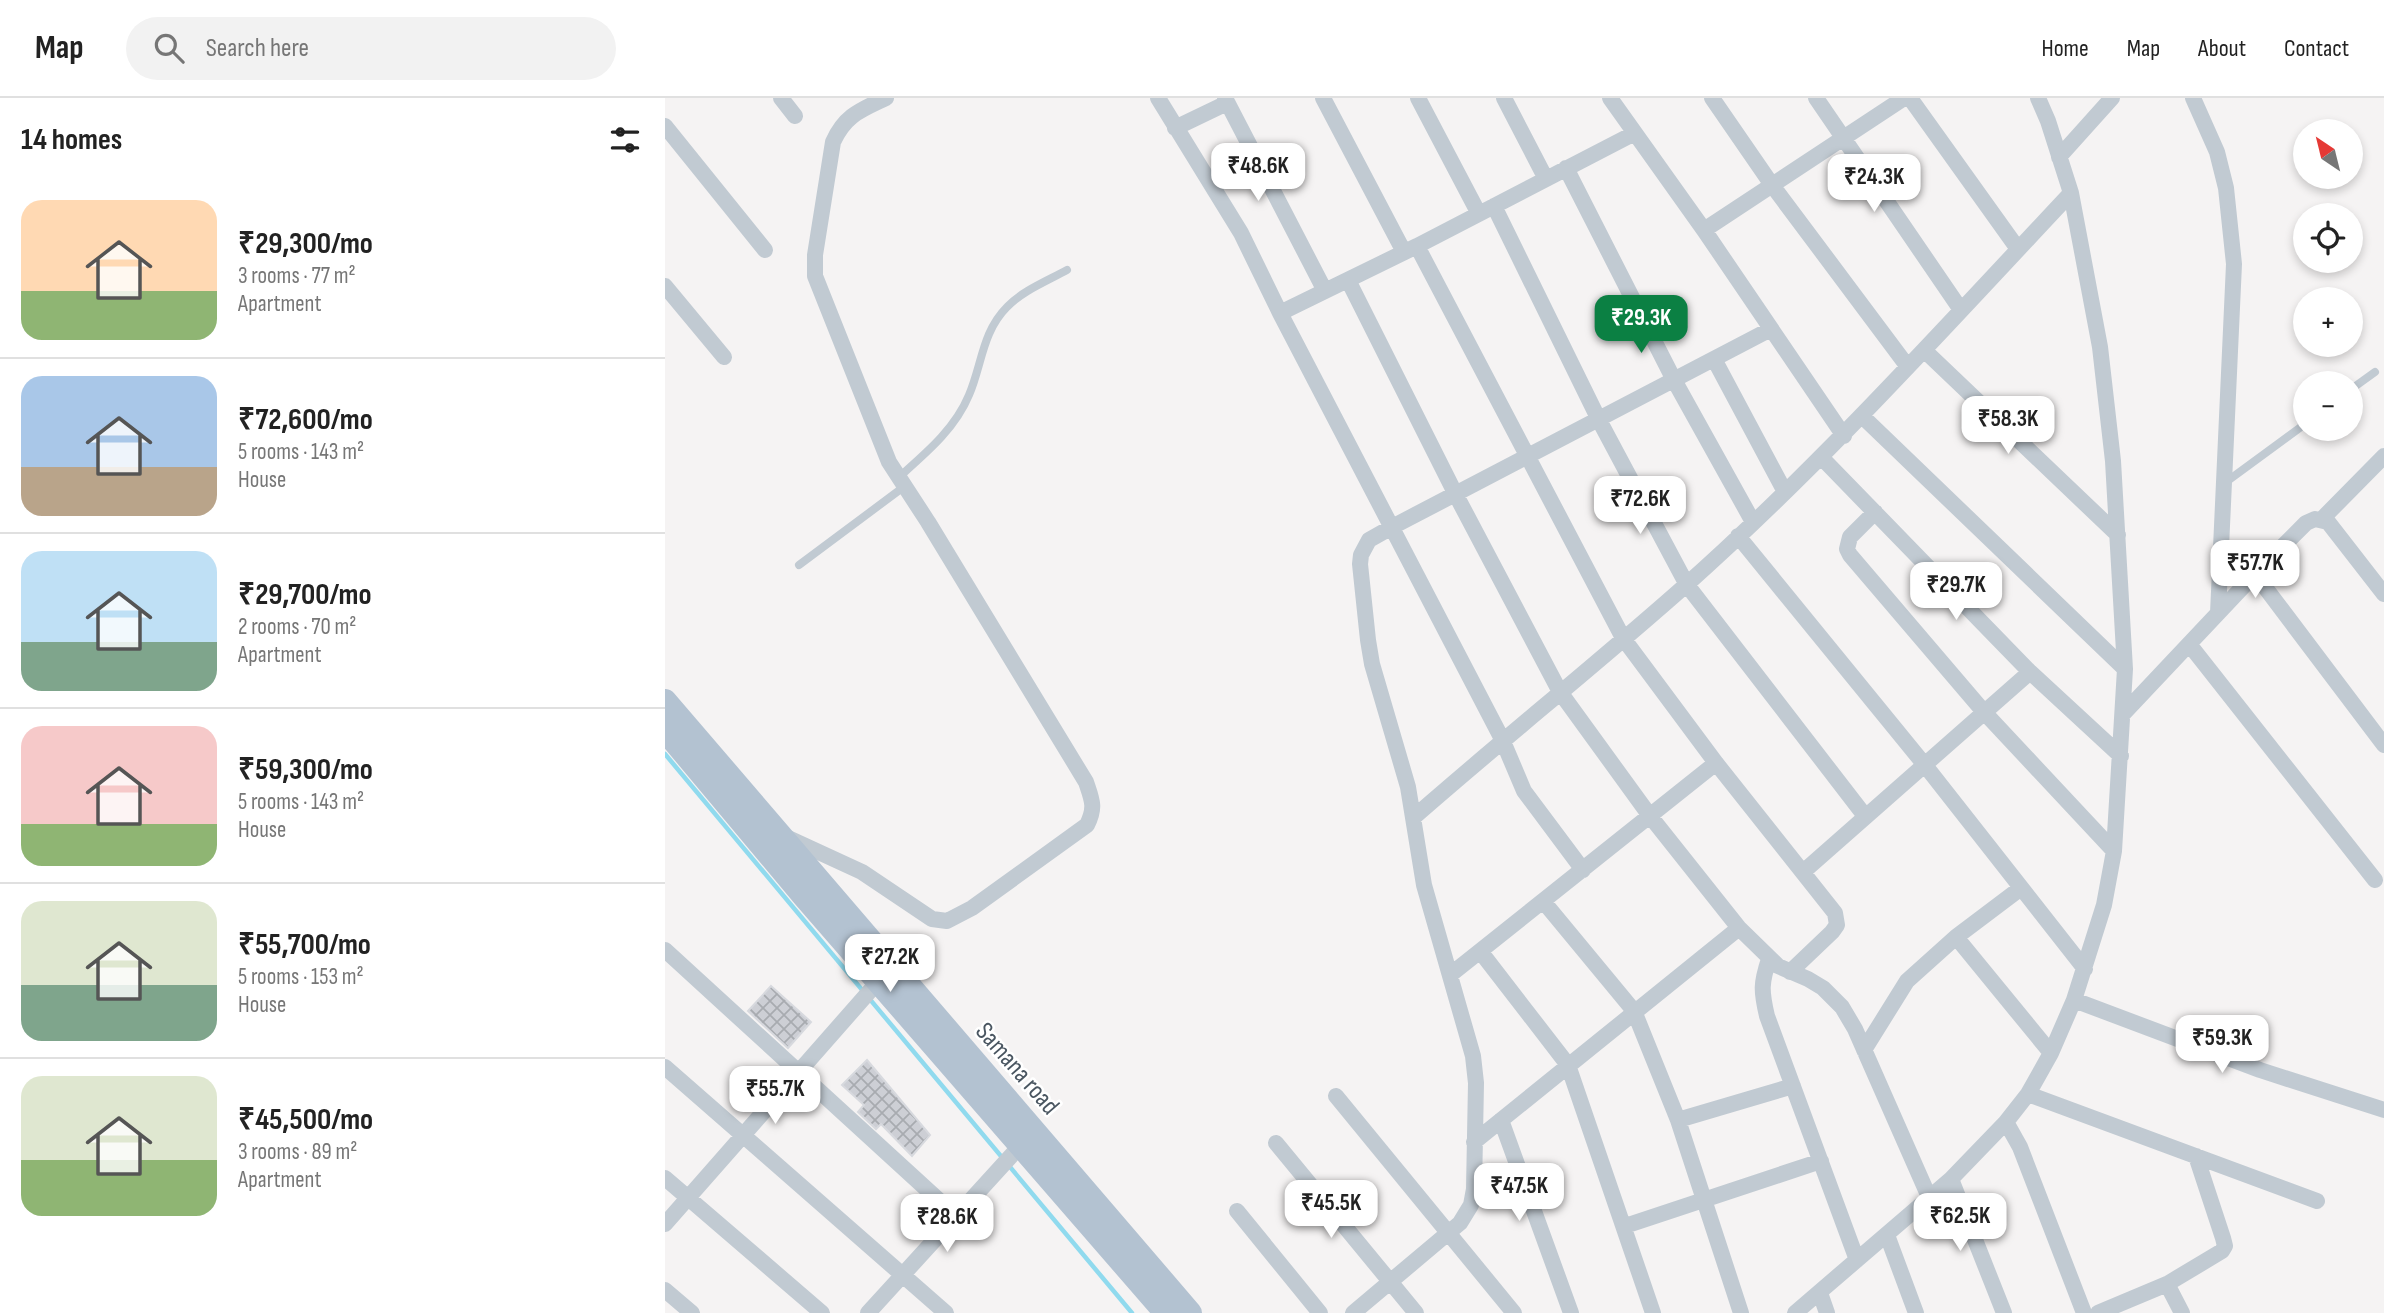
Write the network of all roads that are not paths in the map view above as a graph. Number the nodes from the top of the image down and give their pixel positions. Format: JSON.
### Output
{"nodes":[{"id":1,"x":781,"y":98,"type":"edge"},
{"id":2,"x":886,"y":98,"type":"edge"},
{"id":3,"x":1158,"y":98,"type":"edge"},
{"id":4,"x":1323,"y":98,"type":"edge"},
{"id":5,"x":1418,"y":98,"type":"edge"},
{"id":6,"x":1504,"y":98,"type":"edge"},
{"id":7,"x":1610,"y":98,"type":"edge"},
{"id":8,"x":1711,"y":98,"type":"edge"},
{"id":9,"x":1816,"y":98,"type":"edge"},
{"id":10,"x":1904,"y":98,"type":"edge"},
{"id":11,"x":1910,"y":98,"type":"edge"},
{"id":12,"x":2038,"y":98,"type":"edge"},
{"id":13,"x":2112,"y":98,"type":"edge"},
{"id":14,"x":2193,"y":98,"type":"edge"},
{"id":15,"x":1226,"y":101,"type":"edge"},
{"id":16,"x":795,"y":116,"type":"dead end"},
{"id":17,"x":665,"y":127,"type":"edge"},
{"id":18,"x":1175,"y":128,"type":"junction"},
{"id":19,"x":1635,"y":133,"type":"junction"},
{"id":20,"x":1844,"y":137,"type":"junction"},
{"id":21,"x":2059,"y":157,"type":"junction"},
{"id":22,"x":1566,"y":168,"type":"junction"},
{"id":23,"x":1546,"y":179,"type":"junction"},
{"id":24,"x":1772,"y":185,"type":"junction"},
{"id":25,"x":2071,"y":192,"type":"junction"},
{"id":26,"x":1495,"y":206,"type":"junction"},
{"id":27,"x":1479,"y":214,"type":"junction"},
{"id":28,"x":1704,"y":230,"type":"junction"},
{"id":29,"x":1411,"y":249,"type":"junction"},
{"id":30,"x":2018,"y":249,"type":"junction"},
{"id":31,"x":765,"y":250,"type":"dead end"},
{"id":32,"x":1067,"y":270,"type":"dead end"},
{"id":33,"x":1348,"y":280,"type":"junction"},
{"id":34,"x":665,"y":286,"type":"edge"},
{"id":35,"x":1325,"y":291,"type":"junction"},
{"id":36,"x":1961,"y":310,"type":"junction"},
{"id":37,"x":1280,"y":313,"type":"junction"},
{"id":38,"x":1771,"y":329,"type":"junction"},
{"id":39,"x":1924,"y":350,"type":"junction"},
{"id":40,"x":723,"y":357,"type":"dead end"},
{"id":41,"x":1714,"y":359,"type":"junction"},
{"id":42,"x":1908,"y":367,"type":"junction"},
{"id":43,"x":2375,"y":372,"type":"dead end"},
{"id":44,"x":1674,"y":380,"type":"junction"},
{"id":45,"x":2363,"y":381,"type":"edge"},
{"id":46,"x":1862,"y":416,"type":"junction"},
{"id":47,"x":1599,"y":420,"type":"junction"},
{"id":48,"x":2293,"y":433,"type":"edge"},
{"id":49,"x":1844,"y":436,"type":"junction"},
{"id":50,"x":2384,"y":456,"type":"edge"},
{"id":51,"x":1821,"y":457,"type":"junction"},
{"id":52,"x":1528,"y":458,"type":"junction"},
{"id":53,"x":902,"y":481,"type":"junction"},
{"id":54,"x":2225,"y":483,"type":"junction"},
{"id":55,"x":1785,"y":492,"type":"junction"},
{"id":56,"x":1456,"y":495,"type":"junction"},
{"id":57,"x":1875,"y":512,"type":"junction"},
{"id":58,"x":2321,"y":520,"type":"junction"},
{"id":59,"x":1753,"y":522,"type":"junction"},
{"id":60,"x":1392,"y":527,"type":"junction"},
{"id":61,"x":2118,"y":535,"type":"junction"},
{"id":62,"x":1738,"y":536,"type":"junction"},
{"id":63,"x":799,"y":565,"type":"dead end"},
{"id":64,"x":2255,"y":574,"type":"junction"},
{"id":65,"x":1687,"y":584,"type":"junction"},
{"id":66,"x":2384,"y":594,"type":"edge"},
{"id":67,"x":2218,"y":613,"type":"junction"},
{"id":68,"x":1623,"y":638,"type":"junction"},
{"id":69,"x":2189,"y":644,"type":"junction"},
{"id":70,"x":2125,"y":669,"type":"junction"},
{"id":71,"x":2030,"y":672,"type":"junction"},
{"id":72,"x":1560,"y":692,"type":"junction"},
{"id":73,"x":665,"y":701,"type":"edge"},
{"id":74,"x":1984,"y":712,"type":"junction"},
{"id":75,"x":2123,"y":714,"type":"junction"},
{"id":76,"x":665,"y":730,"type":"edge"},
{"id":77,"x":1502,"y":739,"type":"junction"},
{"id":78,"x":2384,"y":745,"type":"edge"},
{"id":79,"x":2121,"y":756,"type":"junction"},
{"id":80,"x":1716,"y":763,"type":"junction"},
{"id":81,"x":1924,"y":764,"type":"junction"},
{"id":82,"x":1650,"y":816,"type":"junction"},
{"id":83,"x":1865,"y":816,"type":"junction"},
{"id":84,"x":1413,"y":818,"type":"junction"},
{"id":85,"x":778,"y":833,"type":"junction"},
{"id":86,"x":2114,"y":851,"type":"junction"},
{"id":87,"x":1583,"y":870,"type":"junction"},
{"id":88,"x":1803,"y":872,"type":"junction"},
{"id":89,"x":2375,"y":880,"type":"dead end"},
{"id":90,"x":2021,"y":888,"type":"junction"},
{"id":91,"x":1543,"y":901,"type":"junction"},
{"id":92,"x":1739,"y":928,"type":"junction"},
{"id":93,"x":1956,"y":937,"type":"junction"},
{"id":94,"x":665,"y":950,"type":"edge"},
{"id":95,"x":1480,"y":951,"type":"junction"},
{"id":96,"x":1769,"y":959,"type":"junction"},
{"id":97,"x":2085,"y":969,"type":"junction"},
{"id":98,"x":1790,"y":972,"type":"junction"},
{"id":99,"x":1450,"y":975,"type":"junction"},
{"id":100,"x":873,"y":987,"type":"junction"},
{"id":101,"x":2074,"y":1000,"type":"junction"},
{"id":102,"x":1634,"y":1011,"type":"junction"},
{"id":103,"x":1864,"y":1050,"type":"junction"},
{"id":104,"x":2051,"y":1053,"type":"junction"},
{"id":105,"x":1568,"y":1065,"type":"junction"},
{"id":106,"x":665,"y":1067,"type":"edge"},
{"id":107,"x":798,"y":1072,"type":"junction"},
{"id":108,"x":1793,"y":1086,"type":"junction"},
{"id":109,"x":2028,"y":1094,"type":"junction"},
{"id":110,"x":1336,"y":1096,"type":"dead end"},
{"id":111,"x":2384,"y":1110,"type":"edge"},
{"id":112,"x":1501,"y":1120,"type":"junction"},
{"id":113,"x":1678,"y":1120,"type":"junction"},
{"id":114,"x":2006,"y":1122,"type":"junction"},
{"id":115,"x":742,"y":1136,"type":"junction"},
{"id":116,"x":1474,"y":1142,"type":"junction"},
{"id":117,"x":1276,"y":1143,"type":"dead end"},
{"id":118,"x":2196,"y":1156,"type":"junction"},
{"id":119,"x":1009,"y":1158,"type":"junction"},
{"id":120,"x":1821,"y":1161,"type":"junction"},
{"id":121,"x":665,"y":1178,"type":"edge"},
{"id":122,"x":1951,"y":1179,"type":"junction"},
{"id":123,"x":1929,"y":1197,"type":"junction"},
{"id":124,"x":687,"y":1198,"type":"junction"},
{"id":125,"x":1704,"y":1200,"type":"junction"},
{"id":126,"x":2317,"y":1201,"type":"dead end"},
{"id":127,"x":1237,"y":1211,"type":"dead end"},
{"id":128,"x":956,"y":1216,"type":"junction"},
{"id":129,"x":665,"y":1224,"type":"edge"},
{"id":130,"x":1625,"y":1226,"type":"junction"},
{"id":131,"x":1449,"y":1234,"type":"junction"},
{"id":132,"x":1887,"y":1235,"type":"junction"},
{"id":133,"x":1133,"y":1260,"type":"junction"},
{"id":134,"x":1857,"y":1260,"type":"junction"},
{"id":135,"x":904,"y":1274,"type":"junction"},
{"id":136,"x":1390,"y":1282,"type":"junction"},
{"id":137,"x":2167,"y":1284,"type":"junction"},
{"id":138,"x":665,"y":1290,"type":"edge"},
{"id":139,"x":1820,"y":1293,"type":"junction"},
{"id":140,"x":692,"y":1313,"type":"edge"},
{"id":141,"x":822,"y":1313,"type":"edge"},
{"id":142,"x":868,"y":1313,"type":"edge"},
{"id":143,"x":946,"y":1313,"type":"edge"},
{"id":144,"x":1166,"y":1313,"type":"edge"},
{"id":145,"x":1190,"y":1313,"type":"edge"},
{"id":146,"x":1320,"y":1313,"type":"edge"},
{"id":147,"x":1353,"y":1313,"type":"edge"},
{"id":148,"x":1416,"y":1313,"type":"edge"},
{"id":149,"x":1514,"y":1313,"type":"edge"},
{"id":150,"x":1571,"y":1313,"type":"edge"},
{"id":151,"x":1653,"y":1313,"type":"edge"},
{"id":152,"x":1741,"y":1313,"type":"edge"},
{"id":153,"x":1795,"y":1313,"type":"edge"},
{"id":154,"x":1827,"y":1313,"type":"edge"},
{"id":155,"x":1916,"y":1313,"type":"edge"},
{"id":156,"x":2004,"y":1313,"type":"edge"},
{"id":157,"x":2084,"y":1313,"type":"edge"},
{"id":158,"x":2098,"y":1313,"type":"edge"},
{"id":159,"x":2182,"y":1313,"type":"edge"}],
"edges":[{"from":1,"to":16,"type":"street"},
{"from":2,"to":53,"type":"street"},
{"from":3,"to":18,"type":"street"},
{"from":4,"to":29,"type":"street"},
{"from":5,"to":27,"type":"street"},
{"from":6,"to":23,"type":"street"},
{"from":7,"to":19,"type":"street"},
{"from":8,"to":24,"type":"street"},
{"from":9,"to":20,"type":"street"},
{"from":10,"to":20,"type":"street"},
{"from":11,"to":30,"type":"street"},
{"from":12,"to":21,"type":"street"},
{"from":13,"to":21,"type":"street"},
{"from":14,"to":54,"type":"street"},
{"from":15,"to":18,"type":"street"},
{"from":15,"to":35,"type":"street"},
{"from":17,"to":31,"type":"street"},
{"from":18,"to":37,"type":"street"},
{"from":19,"to":22,"type":"street"},
{"from":19,"to":28,"type":"street"},
{"from":20,"to":24,"type":"street"},
{"from":20,"to":36,"type":"street"},
{"from":21,"to":25,"type":"street"},
{"from":22,"to":23,"type":"street"},
{"from":22,"to":44,"type":"street"},
{"from":23,"to":26,"type":"street"},
{"from":24,"to":28,"type":"street"},
{"from":24,"to":42,"type":"street"},
{"from":25,"to":30,"type":"street"},
{"from":25,"to":61,"type":"street"},
{"from":26,"to":27,"type":"street"},
{"from":26,"to":47,"type":"street"},
{"from":27,"to":29,"type":"street"},
{"from":28,"to":38,"type":"street"},
{"from":29,"to":33,"type":"street"},
{"from":29,"to":52,"type":"street"},
{"from":30,"to":36,"type":"street"},
{"from":32,"to":53,"type":"lane"},
{"from":33,"to":35,"type":"street"},
{"from":33,"to":56,"type":"street"},
{"from":34,"to":40,"type":"street"},
{"from":35,"to":37,"type":"street"},
{"from":36,"to":39,"type":"street"},
{"from":37,"to":60,"type":"street"},
{"from":38,"to":41,"type":"street"},
{"from":38,"to":49,"type":"street"},
{"from":39,"to":42,"type":"street"},
{"from":39,"to":61,"type":"street"},
{"from":41,"to":44,"type":"street"},
{"from":41,"to":55,"type":"street"},
{"from":42,"to":46,"type":"street"},
{"from":43,"to":45,"type":"lane"},
{"from":44,"to":47,"type":"street"},
{"from":44,"to":59,"type":"street"},
{"from":46,"to":49,"type":"street"},
{"from":46,"to":70,"type":"street"},
{"from":47,"to":52,"type":"street"},
{"from":47,"to":65,"type":"street"},
{"from":48,"to":54,"type":"lane"},
{"from":49,"to":51,"type":"street"},
{"from":50,"to":58,"type":"street"},
{"from":51,"to":55,"type":"street"},
{"from":51,"to":57,"type":"street"},
{"from":52,"to":56,"type":"street"},
{"from":52,"to":68,"type":"street"},
{"from":53,"to":63,"type":"lane"},
{"from":53,"to":85,"type":"street"},
{"from":54,"to":67,"type":"street"},
{"from":55,"to":59,"type":"street"},
{"from":56,"to":60,"type":"street"},
{"from":56,"to":72,"type":"street"},
{"from":57,"to":71,"type":"street"},
{"from":57,"to":74,"type":"street"},
{"from":58,"to":64,"type":"street"},
{"from":58,"to":66,"type":"street"},
{"from":59,"to":62,"type":"street"},
{"from":60,"to":77,"type":"street"},
{"from":60,"to":84,"type":"street"},
{"from":61,"to":70,"type":"street"},
{"from":62,"to":65,"type":"street"},
{"from":62,"to":81,"type":"street"},
{"from":64,"to":67,"type":"street"},
{"from":64,"to":78,"type":"street"},
{"from":65,"to":68,"type":"street"},
{"from":65,"to":83,"type":"street"},
{"from":67,"to":69,"type":"street"},
{"from":68,"to":72,"type":"street"},
{"from":68,"to":80,"type":"street"},
{"from":69,"to":75,"type":"street"},
{"from":69,"to":89,"type":"street"},
{"from":70,"to":75,"type":"street"},
{"from":71,"to":74,"type":"street"},
{"from":71,"to":79,"type":"street"},
{"from":72,"to":77,"type":"street"},
{"from":72,"to":82,"type":"street"},
{"from":73,"to":85,"type":"main road","name":"Samana road"},
{"from":74,"to":81,"type":"street"},
{"from":74,"to":86,"type":"street"},
{"from":75,"to":79,"type":"street"},
{"from":76,"to":100,"type":"main road","name":"Samana road"},
{"from":77,"to":84,"type":"street"},
{"from":77,"to":87,"type":"street"},
{"from":79,"to":86,"type":"street"},
{"from":80,"to":82,"type":"street"},
{"from":80,"to":88,"type":"street"},
{"from":81,"to":83,"type":"street"},
{"from":81,"to":90,"type":"street"},
{"from":82,"to":87,"type":"street"},
{"from":82,"to":92,"type":"street"},
{"from":83,"to":88,"type":"street"},
{"from":84,"to":99,"type":"street"},
{"from":85,"to":100,"type":"main road","name":"Samana road"},
{"from":86,"to":97,"type":"street"},
{"from":87,"to":91,"type":"street"},
{"from":88,"to":98,"type":"street"},
{"from":90,"to":93,"type":"street"},
{"from":90,"to":97,"type":"street"},
{"from":91,"to":95,"type":"street"},
{"from":91,"to":102,"type":"street"},
{"from":92,"to":96,"type":"street"},
{"from":92,"to":102,"type":"street"},
{"from":93,"to":103,"type":"street"},
{"from":93,"to":104,"type":"street"},
{"from":94,"to":107,"type":"street"},
{"from":95,"to":99,"type":"street"},
{"from":95,"to":105,"type":"street"},
{"from":96,"to":98,"type":"street"},
{"from":96,"to":108,"type":"street"},
{"from":97,"to":101,"type":"street"},
{"from":98,"to":103,"type":"street"},
{"from":99,"to":116,"type":"street"},
{"from":100,"to":107,"type":"street"},
{"from":100,"to":119,"type":"main road","name":"Samana road"},
{"from":100,"to":133,"type":"main road","name":"Samana road"},
{"from":101,"to":104,"type":"street"},
{"from":101,"to":111,"type":"street"},
{"from":102,"to":105,"type":"street"},
{"from":102,"to":113,"type":"street"},
{"from":103,"to":123,"type":"street"},
{"from":104,"to":109,"type":"street"},
{"from":105,"to":112,"type":"street"},
{"from":105,"to":130,"type":"street"},
{"from":106,"to":115,"type":"street"},
{"from":107,"to":115,"type":"street"},
{"from":107,"to":128,"type":"street"},
{"from":108,"to":113,"type":"street"},
{"from":108,"to":120,"type":"street"},
{"from":109,"to":114,"type":"street"},
{"from":109,"to":118,"type":"street"},
{"from":110,"to":131,"type":"street"},
{"from":112,"to":116,"type":"street"},
{"from":112,"to":150,"type":"street"},
{"from":113,"to":125,"type":"street"},
{"from":114,"to":122,"type":"street"},
{"from":114,"to":157,"type":"street"},
{"from":115,"to":124,"type":"street"},
{"from":115,"to":135,"type":"street"},
{"from":116,"to":131,"type":"street"},
{"from":117,"to":136,"type":"street"},
{"from":118,"to":126,"type":"street"},
{"from":118,"to":137,"type":"street"},
{"from":119,"to":128,"type":"street"},
{"from":119,"to":133,"type":"main road","name":"Samana road"},
{"from":120,"to":125,"type":"street"},
{"from":120,"to":134,"type":"street"},
{"from":121,"to":124,"type":"street"},
{"from":122,"to":123,"type":"street"},
{"from":122,"to":156,"type":"street"},
{"from":123,"to":132,"type":"street"},
{"from":124,"to":129,"type":"street"},
{"from":124,"to":141,"type":"street"},
{"from":125,"to":130,"type":"street"},
{"from":125,"to":152,"type":"street"},
{"from":127,"to":146,"type":"street"},
{"from":128,"to":135,"type":"street"},
{"from":130,"to":151,"type":"street"},
{"from":131,"to":136,"type":"street"},
{"from":131,"to":149,"type":"street"},
{"from":132,"to":134,"type":"street"},
{"from":132,"to":155,"type":"street"},
{"from":133,"to":144,"type":"main road","name":"Samana road"},
{"from":133,"to":145,"type":"main road","name":"Samana road"},
{"from":134,"to":139,"type":"street"},
{"from":135,"to":142,"type":"street"},
{"from":135,"to":143,"type":"street"},
{"from":136,"to":147,"type":"street"},
{"from":136,"to":148,"type":"street"},
{"from":137,"to":158,"type":"street"},
{"from":137,"to":159,"type":"street"},
{"from":138,"to":140,"type":"street"},
{"from":139,"to":153,"type":"street"},
{"from":139,"to":154,"type":"street"}]}
